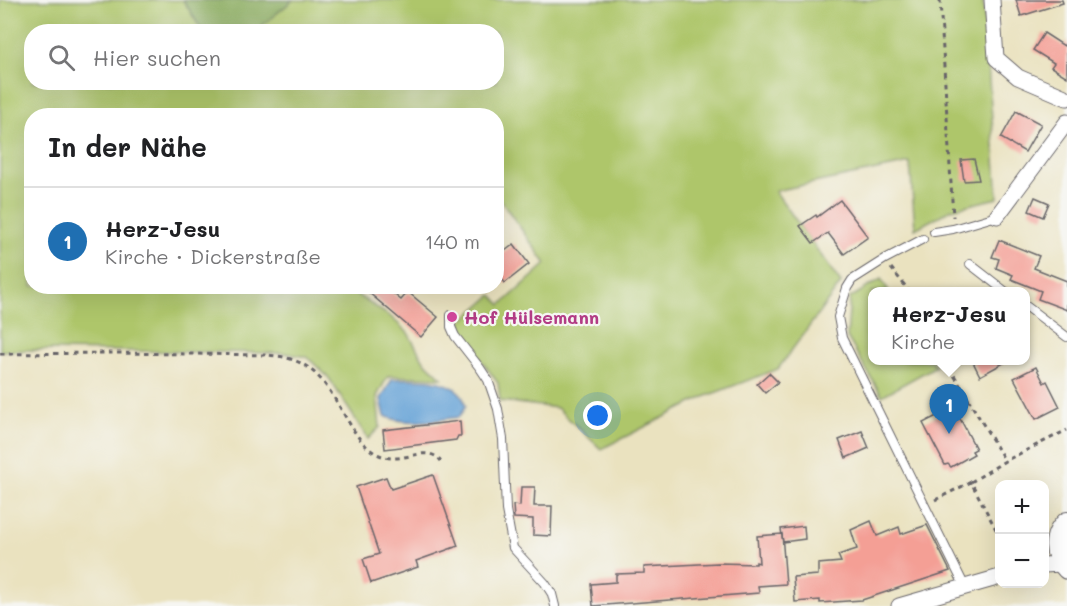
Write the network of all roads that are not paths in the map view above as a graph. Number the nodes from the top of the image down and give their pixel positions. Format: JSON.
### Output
{"nodes":[{"id":1,"x":992,"y":0,"type":"edge"},
{"id":2,"x":1067,"y":98,"type":"edge"},
{"id":3,"x":1067,"y":122,"type":"edge"},
{"id":4,"x":997,"y":216,"type":"joint"},
{"id":5,"x":934,"y":232,"type":"dead end"},
{"id":6,"x":923,"y":239,"type":"dead end"},
{"id":7,"x":970,"y":264,"type":"dead end"},
{"id":8,"x":1001,"y":287,"type":"edge"},
{"id":9,"x":1030,"y":309,"type":"edge"},
{"id":10,"x":451,"y":315,"type":"dead end"},
{"id":11,"x":1067,"y":338,"type":"edge"},
{"id":12,"x":1067,"y":522,"type":"edge"},
{"id":13,"x":1050,"y":547,"type":"edge"},
{"id":14,"x":1058,"y":566,"type":"edge"},
{"id":15,"x":995,"y":570,"type":"edge"},
{"id":16,"x":995,"y":578,"type":"edge"},
{"id":17,"x":965,"y":587,"type":"junction"},
{"id":18,"x":555,"y":606,"type":"edge"},
{"id":19,"x":899,"y":606,"type":"edge"}],
"edges":[{"from":1,"to":2,"type":"street"},
{"from":3,"to":4,"type":"street"},
{"from":4,"to":5,"type":"lane"},
{"from":6,"to":17,"type":"lane"},
{"from":7,"to":8,"type":"lane"},
{"from":9,"to":11,"type":"lane"},
{"from":10,"to":18,"type":"lane"},
{"from":12,"to":13,"type":"street"},
{"from":13,"to":14,"type":"street"},
{"from":15,"to":17,"type":"street"},
{"from":16,"to":17,"type":"street"},
{"from":17,"to":19,"type":"street"}]}
